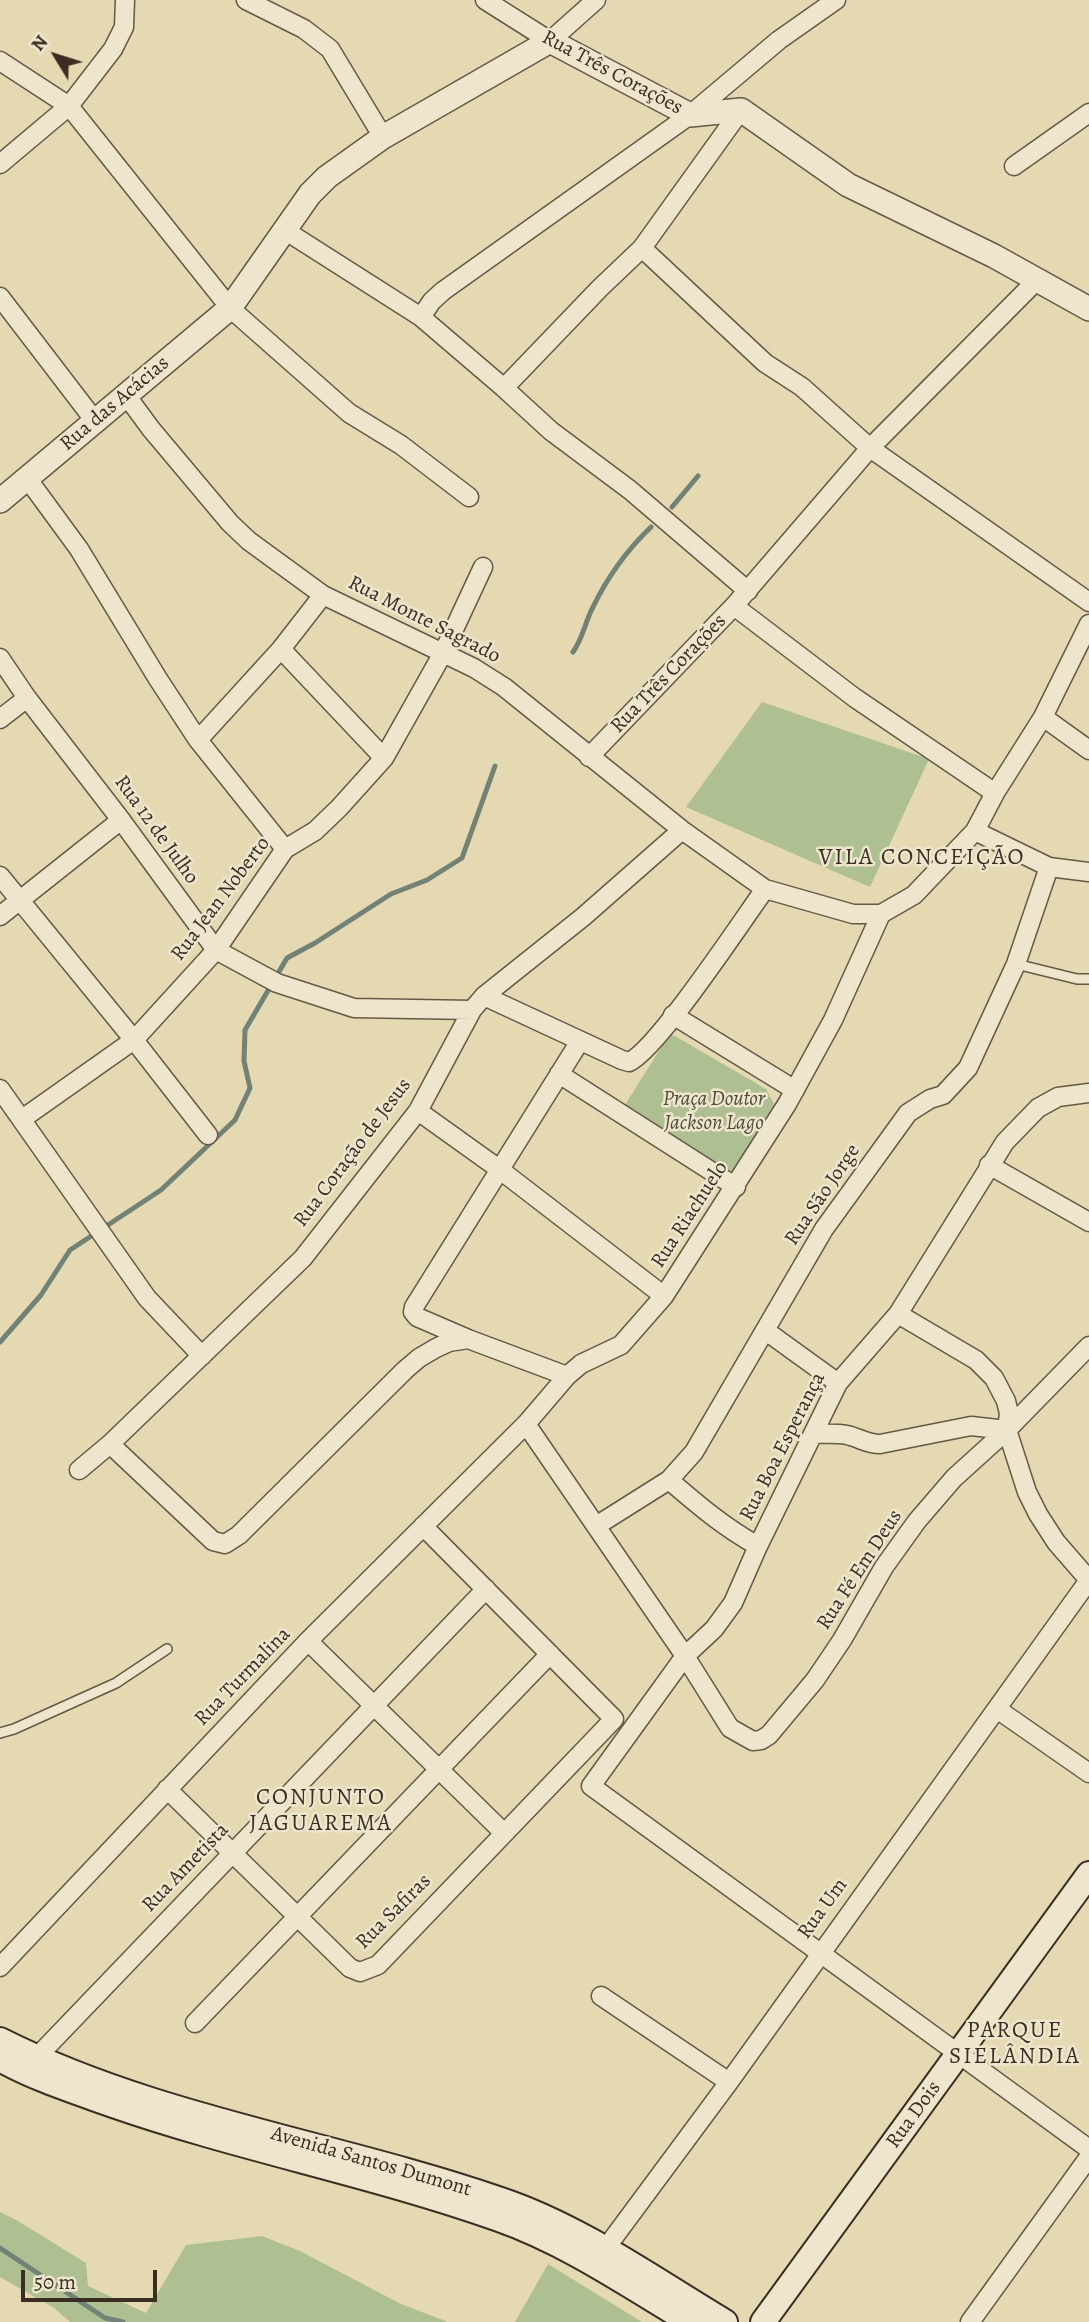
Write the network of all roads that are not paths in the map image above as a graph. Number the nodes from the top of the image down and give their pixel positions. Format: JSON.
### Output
{"nodes":[{"id":1,"x":125,"y":0,"type":"edge"},
{"id":2,"x":246,"y":0,"type":"edge"},
{"id":3,"x":485,"y":0,"type":"edge"},
{"id":4,"x":596,"y":0,"type":"edge"},
{"id":5,"x":836,"y":0,"type":"edge"},
{"id":6,"x":550,"y":41,"type":"junction"},
{"id":7,"x":0,"y":61,"type":"edge"},
{"id":8,"x":69,"y":106,"type":"junction"},
{"id":9,"x":741,"y":110,"type":"junction"},
{"id":10,"x":1089,"y":113,"type":"edge"},
{"id":11,"x":690,"y":115,"type":"junction"},
{"id":12,"x":383,"y":137,"type":"junction"},
{"id":13,"x":0,"y":163,"type":"edge"},
{"id":14,"x":1014,"y":166,"type":"dead end"},
{"id":15,"x":285,"y":231,"type":"junction"},
{"id":16,"x":642,"y":248,"type":"junction"},
{"id":17,"x":1036,"y":281,"type":"junction"},
{"id":18,"x":0,"y":297,"type":"edge"},
{"id":19,"x":230,"y":308,"type":"junction"},
{"id":20,"x":1089,"y":309,"type":"edge"},
{"id":21,"x":421,"y":317,"type":"junction"},
{"id":22,"x":504,"y":387,"type":"junction"},
{"id":23,"x":127,"y":395,"type":"junction"},
{"id":24,"x":95,"y":421,"type":"junction"},
{"id":25,"x":870,"y":449,"type":"junction"},
{"id":26,"x":27,"y":478,"type":"junction"},
{"id":27,"x":469,"y":497,"type":"dead end"},
{"id":28,"x":0,"y":501,"type":"edge"},
{"id":29,"x":483,"y":567,"type":"dead end"},
{"id":30,"x":748,"y":591,"type":"junction"},
{"id":31,"x":323,"y":595,"type":"junction"},
{"id":32,"x":1089,"y":602,"type":"edge"},
{"id":33,"x":734,"y":606,"type":"junction"},
{"id":34,"x":1089,"y":624,"type":"edge"},
{"id":35,"x":281,"y":649,"type":"junction"},
{"id":36,"x":443,"y":653,"type":"junction"},
{"id":37,"x":0,"y":658,"type":"edge"},
{"id":38,"x":27,"y":698,"type":"junction"},
{"id":39,"x":1043,"y":717,"type":"junction"},
{"id":40,"x":0,"y":719,"type":"edge"},
{"id":41,"x":198,"y":740,"type":"junction"},
{"id":42,"x":1089,"y":750,"type":"edge"},
{"id":43,"x":589,"y":757,"type":"junction"},
{"id":44,"x":384,"y":758,"type":"junction"},
{"id":45,"x":995,"y":793,"type":"junction"},
{"id":46,"x":121,"y":820,"type":"junction"},
{"id":47,"x":682,"y":830,"type":"junction"},
{"id":48,"x":975,"y":831,"type":"junction"},
{"id":49,"x":285,"y":849,"type":"junction"},
{"id":50,"x":1049,"y":867,"type":"junction"},
{"id":51,"x":1089,"y":872,"type":"edge"},
{"id":52,"x":0,"y":876,"type":"edge"},
{"id":53,"x":765,"y":889,"type":"junction"},
{"id":54,"x":22,"y":901,"type":"junction"},
{"id":55,"x":881,"y":914,"type":"junction"},
{"id":56,"x":0,"y":916,"type":"edge"},
{"id":57,"x":216,"y":950,"type":"junction"},
{"id":58,"x":1016,"y":964,"type":"junction"},
{"id":59,"x":1089,"y":979,"type":"edge"},
{"id":60,"x":484,"y":996,"type":"junction"},
{"id":61,"x":472,"y":1010,"type":"junction"},
{"id":62,"x":673,"y":1015,"type":"junction"},
{"id":63,"x":134,"y":1040,"type":"junction"},
{"id":64,"x":580,"y":1041,"type":"junction"},
{"id":65,"x":559,"y":1074,"type":"junction"},
{"id":66,"x":0,"y":1089,"type":"edge"},
{"id":67,"x":795,"y":1090,"type":"junction"},
{"id":68,"x":1089,"y":1093,"type":"edge"},
{"id":69,"x":418,"y":1111,"type":"junction"},
{"id":70,"x":22,"y":1119,"type":"junction"},
{"id":71,"x":208,"y":1135,"type":"dead end"},
{"id":72,"x":989,"y":1165,"type":"junction"},
{"id":73,"x":499,"y":1169,"type":"junction"},
{"id":74,"x":736,"y":1187,"type":"junction"},
{"id":75,"x":1089,"y":1222,"type":"edge"},
{"id":76,"x":664,"y":1296,"type":"junction"},
{"id":77,"x":898,"y":1314,"type":"junction"},
{"id":78,"x":766,"y":1331,"type":"junction"},
{"id":79,"x":468,"y":1339,"type":"junction"},
{"id":80,"x":1089,"y":1346,"type":"edge"},
{"id":81,"x":202,"y":1356,"type":"junction"},
{"id":82,"x":567,"y":1376,"type":"junction"},
{"id":83,"x":838,"y":1383,"type":"junction"},
{"id":84,"x":526,"y":1424,"type":"junction"},
{"id":85,"x":1007,"y":1430,"type":"junction"},
{"id":86,"x":813,"y":1434,"type":"junction"},
{"id":87,"x":110,"y":1444,"type":"junction"},
{"id":88,"x":79,"y":1470,"type":"dead end"},
{"id":89,"x":669,"y":1480,"type":"junction"},
{"id":90,"x":423,"y":1525,"type":"junction"},
{"id":91,"x":596,"y":1525,"type":"junction"},
{"id":92,"x":758,"y":1546,"type":"junction"},
{"id":93,"x":1089,"y":1580,"type":"edge"},
{"id":94,"x":486,"y":1589,"type":"junction"},
{"id":95,"x":308,"y":1642,"type":"junction"},
{"id":96,"x":167,"y":1649,"type":"dead end"},
{"id":97,"x":550,"y":1654,"type":"junction"},
{"id":98,"x":685,"y":1656,"type":"junction"},
{"id":99,"x":374,"y":1706,"type":"junction"},
{"id":100,"x":997,"y":1709,"type":"junction"},
{"id":101,"x":0,"y":1733,"type":"edge"},
{"id":102,"x":439,"y":1770,"type":"junction"},
{"id":103,"x":1089,"y":1773,"type":"edge"},
{"id":104,"x":167,"y":1789,"type":"junction"},
{"id":105,"x":503,"y":1832,"type":"junction"},
{"id":106,"x":233,"y":1853,"type":"junction"},
{"id":107,"x":1089,"y":1874,"type":"edge"},
{"id":108,"x":298,"y":1916,"type":"junction"},
{"id":109,"x":820,"y":1953,"type":"junction"},
{"id":110,"x":0,"y":1968,"type":"edge"},
{"id":111,"x":601,"y":1996,"type":"dead end"},
{"id":112,"x":195,"y":2023,"type":"dead end"},
{"id":113,"x":0,"y":2039,"type":"edge"},
{"id":114,"x":0,"y":2051,"type":"edge"},
{"id":115,"x":959,"y":2054,"type":"junction"},
{"id":116,"x":36,"y":2058,"type":"junction"},
{"id":117,"x":0,"y":2059,"type":"edge"},
{"id":118,"x":729,"y":2082,"type":"junction"},
{"id":119,"x":1089,"y":2149,"type":"edge"},
{"id":120,"x":1089,"y":2157,"type":"edge"},
{"id":121,"x":600,"y":2257,"type":"junction"},
{"id":122,"x":690,"y":2322,"type":"edge"},
{"id":123,"x":725,"y":2322,"type":"edge"},
{"id":124,"x":763,"y":2322,"type":"edge"},
{"id":125,"x":970,"y":2322,"type":"edge"}],
"edges":[{"from":1,"to":8,"type":"street"},
{"from":2,"to":12,"type":"street"},
{"from":3,"to":6,"type":"street","name":"Rua Três Corações"},
{"from":4,"to":6,"type":"street"},
{"from":5,"to":11,"type":"street"},
{"from":6,"to":11,"type":"street","name":"Rua Três Corações"},
{"from":6,"to":12,"type":"street","name":"Rua das Acácias"},
{"from":7,"to":8,"type":"street"},
{"from":8,"to":13,"type":"street"},
{"from":8,"to":19,"type":"street"},
{"from":9,"to":11,"type":"street","name":"Rua Três Corações"},
{"from":9,"to":16,"type":"street"},
{"from":9,"to":17,"type":"street"},
{"from":10,"to":14,"type":"street"},
{"from":11,"to":21,"type":"street"},
{"from":12,"to":15,"type":"street","name":"Rua das Acácias"},
{"from":15,"to":19,"type":"street","name":"Rua das Acácias"},
{"from":15,"to":21,"type":"street"},
{"from":16,"to":22,"type":"street"},
{"from":16,"to":25,"type":"street"},
{"from":17,"to":20,"type":"street"},
{"from":17,"to":25,"type":"street","name":"Rua Três Corações"},
{"from":18,"to":24,"type":"street"},
{"from":19,"to":23,"type":"street","name":"Rua das Acácias"},
{"from":19,"to":27,"type":"street"},
{"from":21,"to":22,"type":"street"},
{"from":22,"to":30,"type":"street"},
{"from":23,"to":24,"type":"street","name":"Rua das Acácias"},
{"from":23,"to":31,"type":"street","name":"Rua Monte Sagrado"},
{"from":24,"to":26,"type":"street","name":"Rua das Acácias"},
{"from":25,"to":30,"type":"street","name":"Rua Três Corações"},
{"from":25,"to":32,"type":"street"},
{"from":26,"to":28,"type":"street","name":"Rua das Acácias"},
{"from":26,"to":41,"type":"street"},
{"from":29,"to":36,"type":"street","name":"Rua Jean Noberto"},
{"from":30,"to":33,"type":"street","name":"Rua Três Corações"},
{"from":31,"to":35,"type":"street"},
{"from":31,"to":36,"type":"street","name":"Rua Monte Sagrado"},
{"from":33,"to":43,"type":"street","name":"Rua Três Corações"},
{"from":33,"to":45,"type":"street"},
{"from":34,"to":39,"type":"street"},
{"from":35,"to":41,"type":"street"},
{"from":35,"to":44,"type":"street"},
{"from":36,"to":43,"type":"street","name":"Rua Monte Sagrado"},
{"from":36,"to":44,"type":"street","name":"Rua Jean Noberto"},
{"from":37,"to":38,"type":"street","name":"Rua 12 de Julho"},
{"from":38,"to":40,"type":"street"},
{"from":38,"to":46,"type":"street","name":"Rua 12 de Julho"},
{"from":39,"to":42,"type":"street"},
{"from":39,"to":45,"type":"street"},
{"from":41,"to":49,"type":"street"},
{"from":43,"to":47,"type":"street","name":"Rua Monte Sagrado"},
{"from":44,"to":49,"type":"street","name":"Rua Jean Noberto"},
{"from":45,"to":48,"type":"street"},
{"from":46,"to":54,"type":"street"},
{"from":46,"to":57,"type":"street","name":"Rua 12 de Julho"},
{"from":47,"to":53,"type":"street","name":"Rua Monte Sagrado"},
{"from":47,"to":60,"type":"street","name":"Rua Coração de Jesus"},
{"from":48,"to":50,"type":"street"},
{"from":48,"to":55,"type":"street"},
{"from":49,"to":57,"type":"street","name":"Rua Jean Noberto"},
{"from":50,"to":51,"type":"street"},
{"from":50,"to":58,"type":"street","name":"Rua São Jorge"},
{"from":52,"to":54,"type":"street"},
{"from":53,"to":55,"type":"street","name":"Rua Monte Sagrado"},
{"from":53,"to":62,"type":"street"},
{"from":54,"to":56,"type":"street"},
{"from":54,"to":63,"type":"street"},
{"from":55,"to":67,"type":"street","name":"Rua Riachuelo"},
{"from":57,"to":61,"type":"street","name":"Rua 12 de Julho"},
{"from":57,"to":63,"type":"street","name":"Rua Jean Noberto"},
{"from":58,"to":59,"type":"lane"},
{"from":58,"to":78,"type":"street","name":"Rua São Jorge"},
{"from":60,"to":61,"type":"street","name":"Rua Coração de Jesus"},
{"from":60,"to":64,"type":"street"},
{"from":61,"to":69,"type":"street","name":"Rua Coração de Jesus"},
{"from":62,"to":64,"type":"street"},
{"from":62,"to":67,"type":"street"},
{"from":63,"to":70,"type":"street","name":"Rua Jean Noberto"},
{"from":63,"to":71,"type":"street"},
{"from":64,"to":65,"type":"street"},
{"from":65,"to":73,"type":"street"},
{"from":65,"to":74,"type":"street"},
{"from":66,"to":70,"type":"street"},
{"from":67,"to":74,"type":"street","name":"Rua Riachuelo"},
{"from":68,"to":72,"type":"street","name":"Rua Boa Esperança"},
{"from":69,"to":73,"type":"street"},
{"from":69,"to":81,"type":"street","name":"Rua Coração de Jesus"},
{"from":70,"to":81,"type":"street"},
{"from":72,"to":75,"type":"street"},
{"from":72,"to":77,"type":"street","name":"Rua Boa Esperança"},
{"from":73,"to":76,"type":"street"},
{"from":73,"to":79,"type":"street"},
{"from":74,"to":76,"type":"street","name":"Rua Riachuelo"},
{"from":76,"to":82,"type":"street","name":"Rua Riachuelo"},
{"from":77,"to":83,"type":"street","name":"Rua Boa Esperança"},
{"from":77,"to":85,"type":"street"},
{"from":78,"to":83,"type":"street"},
{"from":78,"to":89,"type":"street","name":"Rua São Jorge"},
{"from":79,"to":82,"type":"street"},
{"from":79,"to":87,"type":"street"},
{"from":80,"to":85,"type":"street","name":"Rua Fé Em Deus"},
{"from":81,"to":87,"type":"street","name":"Rua Coração de Jesus"},
{"from":82,"to":84,"type":"street","name":"Rua Riachuelo"},
{"from":83,"to":86,"type":"street","name":"Rua Boa Esperança"},
{"from":84,"to":90,"type":"street","name":"Rua Turmalina"},
{"from":84,"to":91,"type":"street"},
{"from":85,"to":86,"type":"street"},
{"from":85,"to":93,"type":"street"},
{"from":85,"to":98,"type":"street","name":"Rua Fé Em Deus"},
{"from":86,"to":92,"type":"street","name":"Rua Boa Esperança"},
{"from":87,"to":88,"type":"street","name":"Rua Coração de Jesus"},
{"from":89,"to":91,"type":"street","name":"Rua São Jorge"},
{"from":89,"to":92,"type":"street"},
{"from":90,"to":94,"type":"street"},
{"from":90,"to":95,"type":"street","name":"Rua Turmalina"},
{"from":91,"to":98,"type":"street"},
{"from":92,"to":98,"type":"street","name":"Rua Boa Esperança"},
{"from":93,"to":100,"type":"street","name":"Rua Um"},
{"from":94,"to":97,"type":"street"},
{"from":94,"to":99,"type":"street","name":"Rua Ametista"},
{"from":95,"to":99,"type":"street"},
{"from":95,"to":104,"type":"street","name":"Rua Turmalina"},
{"from":96,"to":101,"type":"lane"},
{"from":97,"to":102,"type":"street"},
{"from":97,"to":105,"type":"street","name":"Rua Safiras"},
{"from":98,"to":109,"type":"street","name":"Rua Boa Esperança"},
{"from":99,"to":102,"type":"street"},
{"from":99,"to":106,"type":"street","name":"Rua Ametista"},
{"from":100,"to":103,"type":"street"},
{"from":100,"to":109,"type":"street","name":"Rua Um"},
{"from":102,"to":105,"type":"street"},
{"from":102,"to":108,"type":"street"},
{"from":104,"to":106,"type":"street","name":"Rua Safiras"},
{"from":104,"to":110,"type":"street","name":"Rua Turmalina"},
{"from":105,"to":108,"type":"street","name":"Rua Safiras"},
{"from":106,"to":108,"type":"street","name":"Rua Safiras"},
{"from":106,"to":116,"type":"street","name":"Rua Ametista"},
{"from":107,"to":115,"type":"main road","name":"Rua Dois"},
{"from":108,"to":112,"type":"street"},
{"from":109,"to":115,"type":"street"},
{"from":109,"to":118,"type":"street","name":"Rua Um"},
{"from":111,"to":118,"type":"street"},
{"from":113,"to":116,"type":"main road","name":"Avenida Santos Dumont"},
{"from":114,"to":116,"type":"main road"},
{"from":115,"to":119,"type":"street"},
{"from":115,"to":124,"type":"main road","name":"Rua Dois"},
{"from":116,"to":121,"type":"main road","name":"Avenida Santos Dumont"},
{"from":117,"to":121,"type":"main road","name":"Avenida Santos Dumont"},
{"from":118,"to":121,"type":"street","name":"Rua Um"},
{"from":120,"to":125,"type":"street"},
{"from":121,"to":122,"type":"main road","name":"Avenida Santos Dumont"},
{"from":121,"to":123,"type":"main road","name":"Avenida Santos Dumont"}]}
